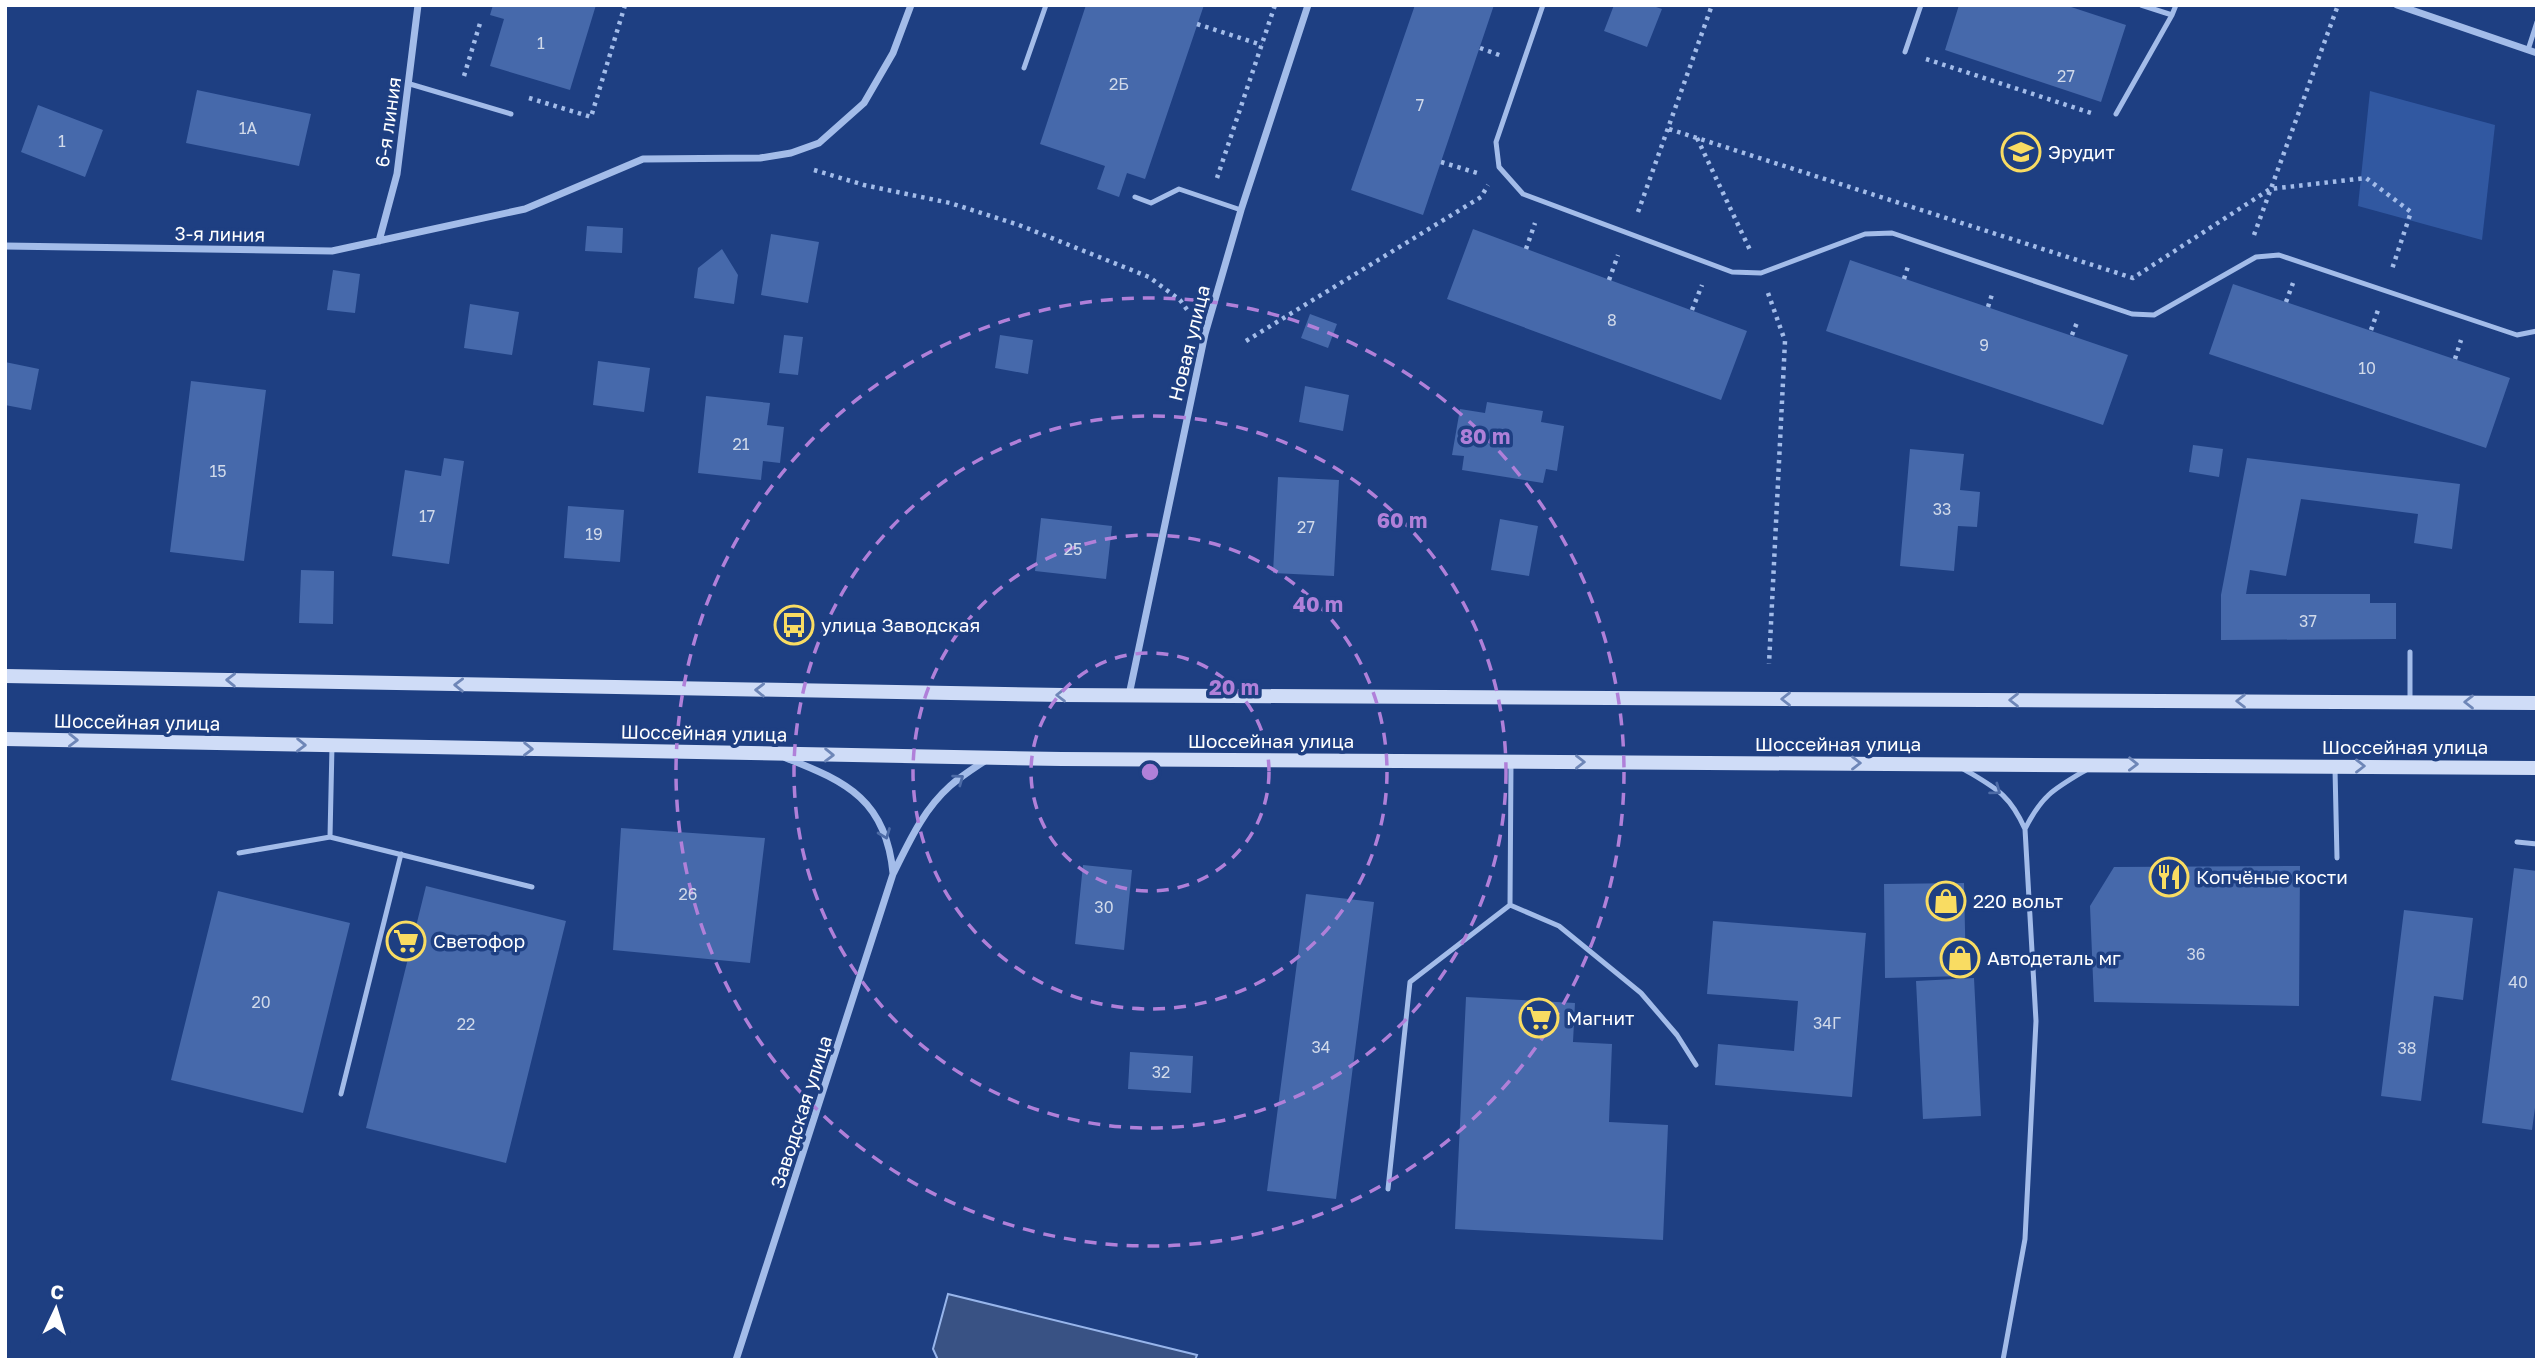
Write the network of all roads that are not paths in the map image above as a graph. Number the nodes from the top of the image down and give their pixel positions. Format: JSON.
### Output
{"nodes":[{"id":1,"x":418,"y":5,"type":"edge"},
{"id":2,"x":911,"y":5,"type":"edge"},
{"id":3,"x":1046,"y":5,"type":"edge"},
{"id":4,"x":1308,"y":5,"type":"edge"},
{"id":5,"x":1543,"y":5,"type":"edge"},
{"id":6,"x":1921,"y":5,"type":"edge"},
{"id":7,"x":2141,"y":5,"type":"edge"},
{"id":8,"x":2176,"y":5,"type":"edge"},
{"id":9,"x":2398,"y":5,"type":"edge"},
{"id":10,"x":2172,"y":15,"type":"junction"},
{"id":11,"x":2537,"y":22,"type":"edge"},
{"id":12,"x":2528,"y":50,"type":"junction"},
{"id":13,"x":1905,"y":52,"type":"road end"},
{"id":14,"x":2537,"y":53,"type":"edge"},
{"id":15,"x":1024,"y":68,"type":"dead end"},
{"id":16,"x":410,"y":84,"type":"junction"},
{"id":17,"x":511,"y":114,"type":"road end"},
{"id":18,"x":2116,"y":114,"type":"road end"},
{"id":19,"x":1135,"y":197,"type":"dead end"},
{"id":20,"x":1241,"y":210,"type":"junction"},
{"id":21,"x":379,"y":241,"type":"junction"},
{"id":22,"x":5,"y":246,"type":"edge"},
{"id":23,"x":2537,"y":331,"type":"edge"},
{"id":24,"x":2410,"y":652,"type":"dead end"},
{"id":25,"x":5,"y":676,"type":"edge"},
{"id":26,"x":1129,"y":695,"type":"junction"},
{"id":27,"x":2410,"y":702,"type":"junction"},
{"id":28,"x":2537,"y":703,"type":"edge"},
{"id":29,"x":5,"y":739,"type":"edge"},
{"id":30,"x":332,"y":745,"type":"junction"},
{"id":31,"x":775,"y":754,"type":"junction"},
{"id":32,"x":990,"y":758,"type":"junction"},
{"id":33,"x":1511,"y":762,"type":"junction"},
{"id":34,"x":1954,"y":764,"type":"junction"},
{"id":35,"x":2096,"y":764,"type":"junction"},
{"id":36,"x":2335,"y":766,"type":"junction"},
{"id":37,"x":2537,"y":768,"type":"edge"},
{"id":38,"x":2025,"y":829,"type":"junction"},
{"id":39,"x":330,"y":837,"type":"junction"},
{"id":40,"x":2517,"y":842,"type":"dead end"},
{"id":41,"x":2537,"y":844,"type":"edge"},
{"id":42,"x":239,"y":853,"type":"dead end"},
{"id":43,"x":401,"y":854,"type":"junction"},
{"id":44,"x":2337,"y":858,"type":"dead end"},
{"id":45,"x":893,"y":874,"type":"junction"},
{"id":46,"x":532,"y":887,"type":"dead end"},
{"id":47,"x":1510,"y":905,"type":"junction"},
{"id":48,"x":1696,"y":1065,"type":"dead end"},
{"id":49,"x":341,"y":1094,"type":"dead end"},
{"id":50,"x":1388,"y":1189,"type":"dead end"},
{"id":51,"x":736,"y":1360,"type":"edge"},
{"id":52,"x":2003,"y":1360,"type":"edge"}],
"edges":[{"from":1,"to":16,"type":"street","name":"6-я линия"},
{"from":2,"to":21,"type":"street","name":"3-я линия"},
{"from":3,"to":15,"type":"lane"},
{"from":4,"to":20,"type":"street","name":"Новая улица"},
{"from":5,"to":23,"type":"lane"},
{"from":6,"to":13,"type":"lane"},
{"from":7,"to":10,"type":"lane"},
{"from":8,"to":10,"type":"lane"},
{"from":9,"to":12,"type":"street"},
{"from":10,"to":18,"type":"lane"},
{"from":11,"to":12,"type":"lane"},
{"from":12,"to":14,"type":"street"},
{"from":16,"to":17,"type":"lane"},
{"from":16,"to":21,"type":"street","name":"6-я линия"},
{"from":19,"to":20,"type":"lane"},
{"from":20,"to":26,"type":"street","name":"Новая улица"},
{"from":21,"to":22,"type":"street","name":"3-я линия"},
{"from":24,"to":27,"type":"lane"},
{"from":26,"to":25,"type":"main road","one_way":true},
{"from":27,"to":26,"type":"main road","one_way":true},
{"from":28,"to":27,"type":"main road","one_way":true},
{"from":29,"to":30,"type":"main road","name":"Шоссейная улица","one_way":true},
{"from":30,"to":31,"type":"main road","name":"Шоссейная улица","one_way":true},
{"from":30,"to":39,"type":"lane"},
{"from":31,"to":32,"type":"main road","name":"Шоссейная улица","one_way":true},
{"from":31,"to":45,"type":"street","name":"Заводская улица","one_way":true},
{"from":32,"to":33,"type":"main road","name":"Шоссейная улица"},
{"from":45,"to":32,"type":"street","name":"Заводская улица","one_way":true},
{"from":33,"to":34,"type":"main road","name":"Шоссейная улица","one_way":true},
{"from":33,"to":47,"type":"lane"},
{"from":34,"to":35,"type":"main road","name":"Шоссейная улица"},
{"from":34,"to":38,"type":"lane","one_way":true},
{"from":35,"to":36,"type":"main road","name":"Шоссейная улица","one_way":true},
{"from":35,"to":38,"type":"lane"},
{"from":36,"to":37,"type":"main road","name":"Шоссейная улица","one_way":true},
{"from":36,"to":44,"type":"lane"},
{"from":38,"to":52,"type":"lane"},
{"from":39,"to":42,"type":"lane"},
{"from":39,"to":43,"type":"lane"},
{"from":40,"to":41,"type":"lane"},
{"from":43,"to":46,"type":"lane"},
{"from":43,"to":49,"type":"lane"},
{"from":45,"to":51,"type":"street","name":"Заводская улица"},
{"from":47,"to":48,"type":"lane"},
{"from":47,"to":50,"type":"lane"}]}
